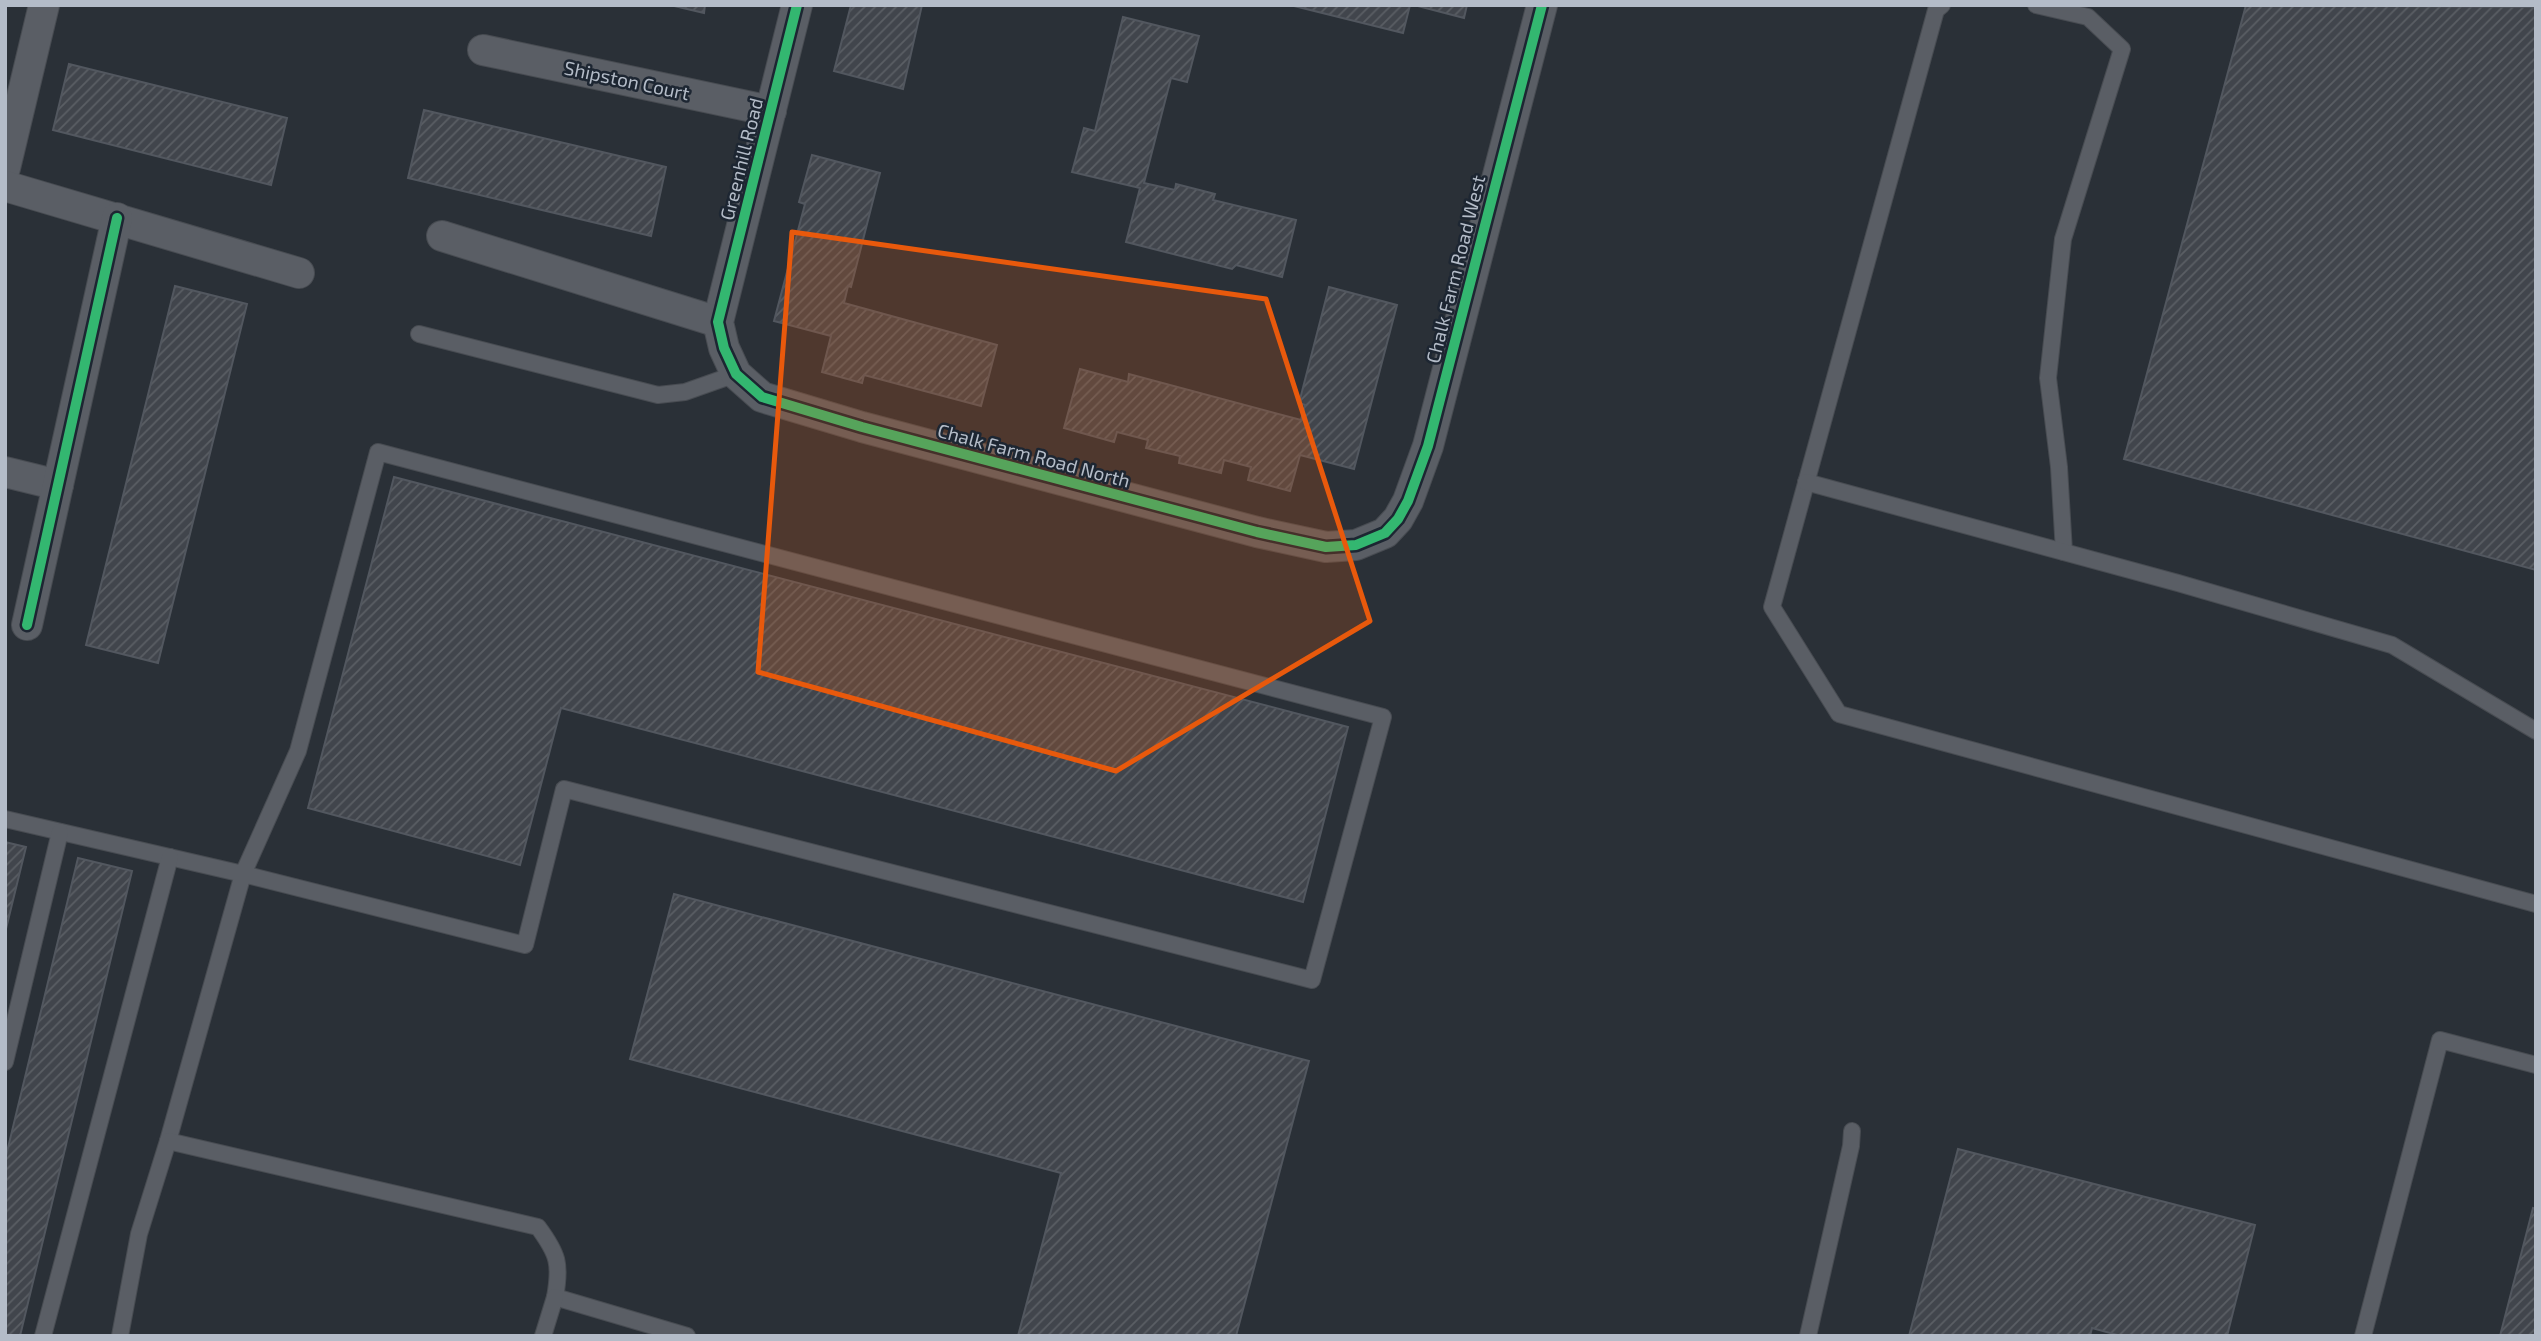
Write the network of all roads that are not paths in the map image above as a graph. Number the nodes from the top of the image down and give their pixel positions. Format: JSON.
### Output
{"nodes":[{"id":1,"x":44,"y":5,"type":"edge"},
{"id":2,"x":797,"y":5,"type":"edge"},
{"id":3,"x":1542,"y":5,"type":"edge"},
{"id":4,"x":1942,"y":5,"type":"edge"},
{"id":5,"x":2036,"y":5,"type":"edge"},
{"id":6,"x":484,"y":50,"type":"dead end"},
{"id":7,"x":771,"y":111,"type":"junction"},
{"id":8,"x":5,"y":168,"type":"edge"},
{"id":9,"x":5,"y":186,"type":"edge"},
{"id":10,"x":117,"y":218,"type":"junction"},
{"id":11,"x":442,"y":236,"type":"dead end"},
{"id":12,"x":299,"y":273,"type":"dead end"},
{"id":13,"x":718,"y":322,"type":"junction"},
{"id":14,"x":419,"y":334,"type":"dead end"},
{"id":15,"x":736,"y":374,"type":"junction"},
{"id":16,"x":5,"y":472,"type":"edge"},
{"id":17,"x":1806,"y":482,"type":"junction"},
{"id":18,"x":58,"y":485,"type":"junction"},
{"id":19,"x":1385,"y":533,"type":"joint"},
{"id":20,"x":2064,"y":552,"type":"junction"},
{"id":21,"x":27,"y":625,"type":"dead end"},
{"id":22,"x":2536,"y":731,"type":"edge"},
{"id":23,"x":5,"y":819,"type":"edge"},
{"id":24,"x":60,"y":832,"type":"junction"},
{"id":25,"x":170,"y":858,"type":"junction"},
{"id":26,"x":243,"y":874,"type":"junction"},
{"id":27,"x":2536,"y":904,"type":"edge"},
{"id":28,"x":5,"y":1062,"type":"edge"},
{"id":29,"x":2536,"y":1065,"type":"edge"},
{"id":30,"x":1852,"y":1131,"type":"dead end"},
{"id":31,"x":168,"y":1141,"type":"junction"},
{"id":32,"x":555,"y":1297,"type":"junction"},
{"id":33,"x":43,"y":1336,"type":"edge"},
{"id":34,"x":120,"y":1336,"type":"edge"},
{"id":35,"x":543,"y":1336,"type":"edge"},
{"id":36,"x":688,"y":1336,"type":"edge"},
{"id":37,"x":1808,"y":1336,"type":"edge"},
{"id":38,"x":2363,"y":1336,"type":"edge"}],
"edges":[{"from":1,"to":8,"type":"street"},
{"from":2,"to":7,"type":"street","name":"Greenhill Road"},
{"from":3,"to":19,"type":"street","name":"Chalk Farm Road West"},
{"from":4,"to":17,"type":"lane"},
{"from":5,"to":20,"type":"lane"},
{"from":6,"to":7,"type":"street","name":"Shipston Court"},
{"from":7,"to":13,"type":"street","name":"Greenhill Road"},
{"from":9,"to":10,"type":"street"},
{"from":10,"to":12,"type":"street"},
{"from":10,"to":18,"type":"street"},
{"from":11,"to":13,"type":"street"},
{"from":13,"to":15,"type":"street","name":"Chalk Farm Road North"},
{"from":14,"to":15,"type":"lane"},
{"from":15,"to":19,"type":"street","name":"Chalk Farm Road North"},
{"from":16,"to":18,"type":"street"},
{"from":17,"to":20,"type":"lane"},
{"from":17,"to":27,"type":"lane"},
{"from":18,"to":21,"type":"street"},
{"from":20,"to":22,"type":"lane"},
{"from":23,"to":24,"type":"lane"},
{"from":24,"to":25,"type":"lane"},
{"from":24,"to":28,"type":"lane"},
{"from":25,"to":26,"type":"lane"},
{"from":25,"to":33,"type":"lane"},
{"from":26,"to":26,"type":"lane"},
{"from":26,"to":31,"type":"lane"},
{"from":29,"to":38,"type":"lane"},
{"from":30,"to":37,"type":"lane"},
{"from":31,"to":32,"type":"lane"},
{"from":31,"to":34,"type":"lane"},
{"from":32,"to":35,"type":"lane"},
{"from":32,"to":36,"type":"lane"}]}
